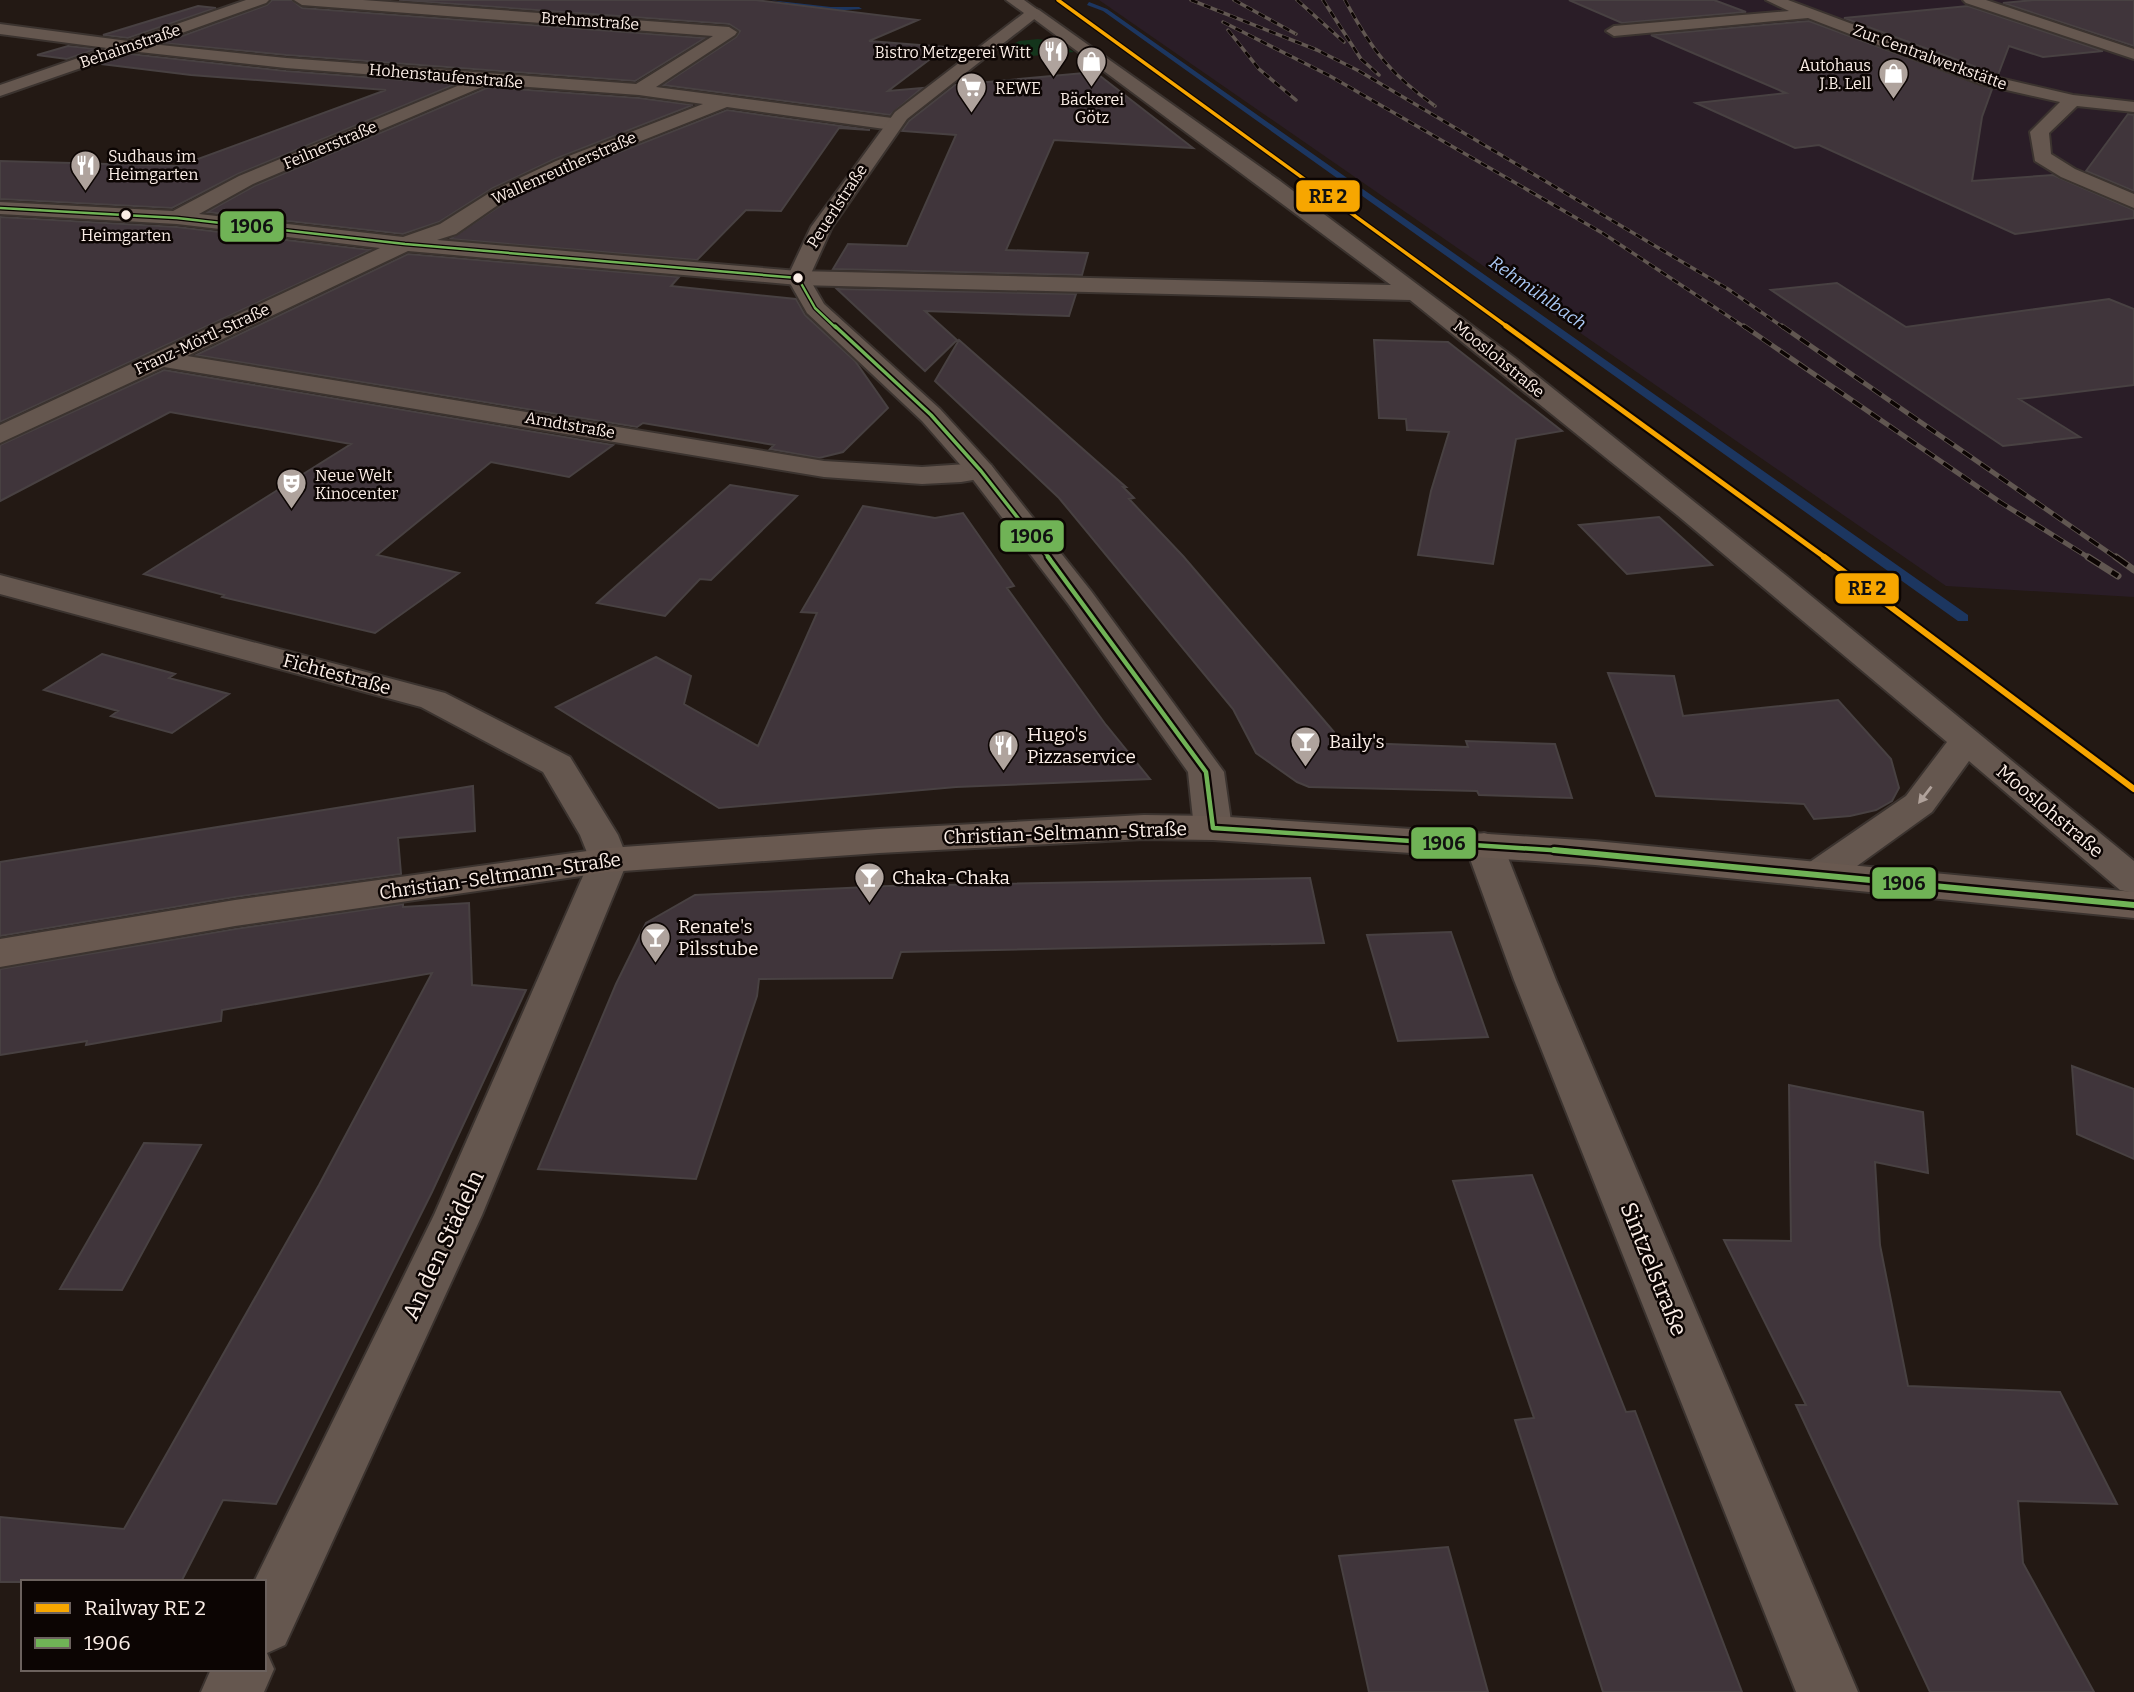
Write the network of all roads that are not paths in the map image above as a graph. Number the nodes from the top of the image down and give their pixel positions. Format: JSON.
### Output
{"nodes":[{"id":1,"x":261,"y":0,"type":"edge"},
{"id":2,"x":303,"y":0,"type":"edge"},
{"id":3,"x":1014,"y":0,"type":"edge"},
{"id":4,"x":1774,"y":0,"type":"edge"},
{"id":5,"x":1971,"y":0,"type":"edge"},
{"id":6,"x":1034,"y":13,"type":"junction"},
{"id":7,"x":1811,"y":14,"type":"junction"},
{"id":8,"x":0,"y":29,"type":"edge"},
{"id":9,"x":1614,"y":31,"type":"dead end"},
{"id":10,"x":128,"y":46,"type":"junction"},
{"id":11,"x":2134,"y":54,"type":"edge"},
{"id":12,"x":486,"y":80,"type":"junction"},
{"id":13,"x":639,"y":90,"type":"junction"},
{"id":14,"x":0,"y":91,"type":"edge"},
{"id":15,"x":2073,"y":100,"type":"junction"},
{"id":16,"x":727,"y":101,"type":"junction"},
{"id":17,"x":2134,"y":107,"type":"edge"},
{"id":18,"x":892,"y":124,"type":"junction"},
{"id":19,"x":2134,"y":202,"type":"edge"},
{"id":20,"x":0,"y":208,"type":"edge"},
{"id":21,"x":177,"y":218,"type":"junction"},
{"id":22,"x":405,"y":244,"type":"junction"},
{"id":23,"x":798,"y":278,"type":"junction"},
{"id":24,"x":1415,"y":293,"type":"junction"},
{"id":25,"x":159,"y":359,"type":"junction"},
{"id":26,"x":0,"y":435,"type":"edge"},
{"id":27,"x":981,"y":471,"type":"junction"},
{"id":28,"x":0,"y":584,"type":"edge"},
{"id":29,"x":1966,"y":741,"type":"junction"},
{"id":30,"x":1213,"y":828,"type":"junction"},
{"id":31,"x":1484,"y":845,"type":"junction"},
{"id":32,"x":609,"y":860,"type":"junction"},
{"id":33,"x":1818,"y":875,"type":"junction"},
{"id":34,"x":2134,"y":881,"type":"edge"},
{"id":35,"x":2134,"y":905,"type":"edge"},
{"id":36,"x":0,"y":953,"type":"edge"},
{"id":37,"x":266,"y":1621,"type":"edge"},
{"id":38,"x":242,"y":1671,"type":"edge"},
{"id":39,"x":232,"y":1692,"type":"edge"},
{"id":40,"x":1828,"y":1692,"type":"edge"}],
"edges":[{"from":1,"to":10,"type":"street","name":"Behaimstraße"},
{"from":2,"to":13,"type":"street","name":"Brehmstraße"},
{"from":3,"to":6,"type":"street","name":"Mooslohstraße"},
{"from":4,"to":7,"type":"street","name":"Zur Centralwerkstätte"},
{"from":5,"to":11,"type":"street"},
{"from":6,"to":18,"type":"street","name":"Peuerlstraße"},
{"from":6,"to":24,"type":"street","name":"Mooslohstraße"},
{"from":7,"to":9,"type":"street","name":"Zur Centralwerkstätte"},
{"from":7,"to":15,"type":"street","name":"Zur Centralwerkstätte"},
{"from":8,"to":10,"type":"street","name":"Hohenstaufenstraße"},
{"from":10,"to":12,"type":"street","name":"Hohenstaufenstraße"},
{"from":10,"to":14,"type":"street","name":"Behaimstraße"},
{"from":12,"to":13,"type":"street","name":"Hohenstaufenstraße"},
{"from":12,"to":21,"type":"street","name":"Feilnerstraße"},
{"from":13,"to":16,"type":"street","name":"Hohenstaufenstraße"},
{"from":15,"to":17,"type":"street","name":"Zur Centralwerkstätte"},
{"from":15,"to":19,"type":"street"},
{"from":16,"to":18,"type":"street","name":"Hohenstaufenstraße"},
{"from":16,"to":22,"type":"street","name":"Wallenreutherstraße"},
{"from":18,"to":23,"type":"street","name":"Peuerlstraße"},
{"from":20,"to":21,"type":"street"},
{"from":21,"to":22,"type":"street"},
{"from":22,"to":23,"type":"street"},
{"from":22,"to":25,"type":"street","name":"Franz-Mörtl-Straße"},
{"from":23,"to":24,"type":"street"},
{"from":23,"to":27,"type":"street"},
{"from":24,"to":29,"type":"street","name":"Mooslohstraße"},
{"from":25,"to":26,"type":"street","name":"Franz-Mörtl-Straße"},
{"from":25,"to":27,"type":"street","name":"Arndtstraße"},
{"from":27,"to":30,"type":"street"},
{"from":28,"to":32,"type":"street","name":"Fichtestraße"},
{"from":29,"to":33,"type":"street","one_way":true},
{"from":29,"to":34,"type":"street","name":"Mooslohstraße"},
{"from":30,"to":31,"type":"main road","name":"Christian-Seltmann-Straße"},
{"from":30,"to":32,"type":"main road","name":"Christian-Seltmann-Straße"},
{"from":31,"to":33,"type":"main road","name":"Christian-Seltmann-Straße"},
{"from":31,"to":40,"type":"street","name":"Sintzelstraße"},
{"from":32,"to":36,"type":"main road","name":"Christian-Seltmann-Straße"},
{"from":32,"to":37,"type":"street","name":"An den Städeln"},
{"from":33,"to":35,"type":"main road","name":"Christian-Seltmann-Straße"},
{"from":38,"to":39,"type":"street"}]}
